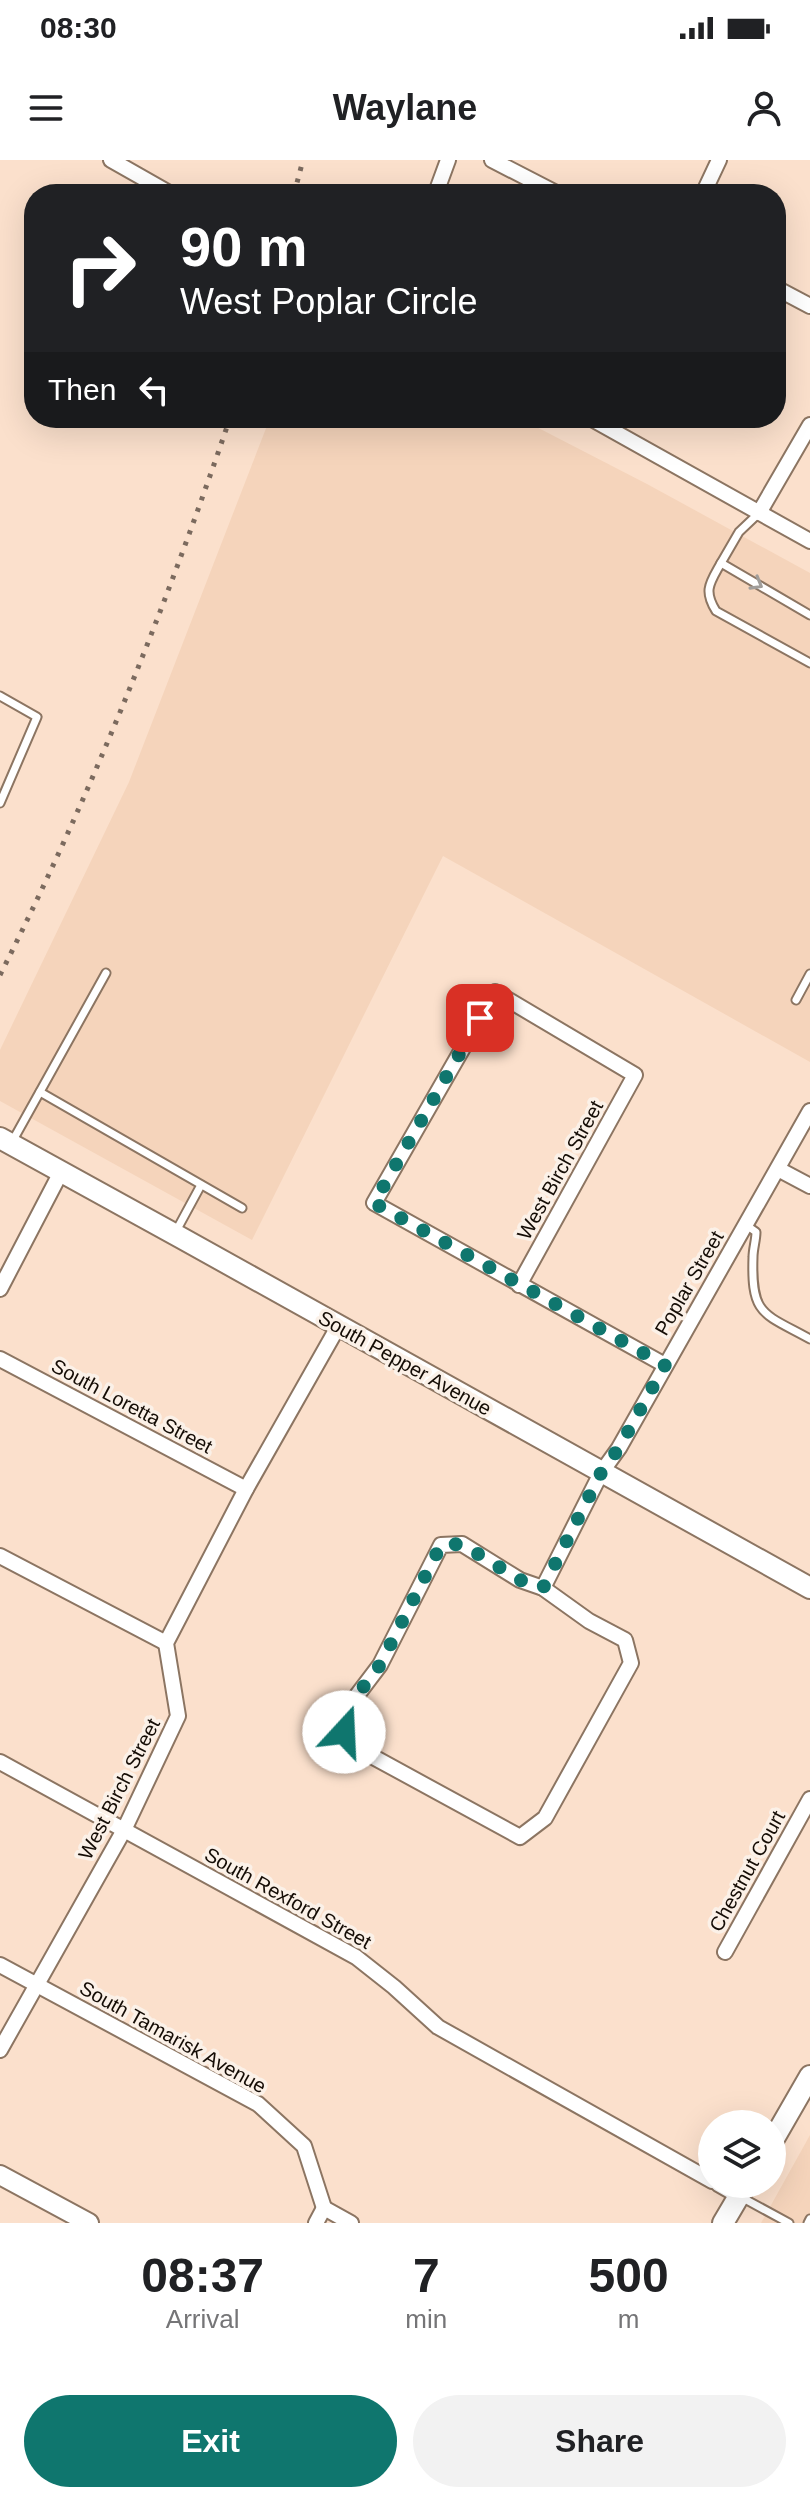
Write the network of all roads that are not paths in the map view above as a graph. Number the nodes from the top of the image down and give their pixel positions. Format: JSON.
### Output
{"nodes":[{"id":1,"x":111,"y":160,"type":"edge"},
{"id":2,"x":448,"y":160,"type":"edge"},
{"id":3,"x":492,"y":160,"type":"edge"},
{"id":4,"x":719,"y":160,"type":"edge"},
{"id":5,"x":153,"y":184,"type":"edge"},
{"id":6,"x":439,"y":184,"type":"edge"},
{"id":7,"x":539,"y":184,"type":"edge"},
{"id":8,"x":708,"y":184,"type":"edge"},
{"id":9,"x":786,"y":293,"type":"edge"},
{"id":10,"x":810,"y":306,"type":"edge"},
{"id":11,"x":810,"y":425,"type":"edge"},
{"id":12,"x":608,"y":428,"type":"edge"},
{"id":13,"x":759,"y":513,"type":"junction"},
{"id":14,"x":810,"y":541,"type":"edge"},
{"id":15,"x":721,"y":563,"type":"junction"},
{"id":16,"x":810,"y":615,"type":"edge"},
{"id":17,"x":810,"y":663,"type":"edge"},
{"id":18,"x":0,"y":696,"type":"edge"},
{"id":19,"x":0,"y":803,"type":"edge"},
{"id":20,"x":106,"y":973,"type":"dead end"},
{"id":21,"x":810,"y":974,"type":"edge"},
{"id":22,"x":796,"y":1000,"type":"dead end"},
{"id":23,"x":40,"y":1092,"type":"junction"},
{"id":24,"x":810,"y":1111,"type":"edge"},
{"id":25,"x":5,"y":1141,"type":"edge"},
{"id":26,"x":778,"y":1169,"type":"junction"},
{"id":27,"x":61,"y":1172,"type":"junction"},
{"id":28,"x":201,"y":1185,"type":"junction"},
{"id":29,"x":810,"y":1186,"type":"edge"},
{"id":30,"x":242,"y":1208,"type":"dead end"},
{"id":31,"x":746,"y":1225,"type":"junction"},
{"id":32,"x":174,"y":1234,"type":"junction"},
{"id":33,"x":519,"y":1285,"type":"junction"},
{"id":34,"x":0,"y":1289,"type":"edge"},
{"id":35,"x":339,"y":1325,"type":"junction"},
{"id":36,"x":810,"y":1339,"type":"edge"},
{"id":37,"x":0,"y":1359,"type":"edge"},
{"id":38,"x":665,"y":1365,"type":"junction"},
{"id":39,"x":601,"y":1473,"type":"junction"},
{"id":40,"x":246,"y":1489,"type":"junction"},
{"id":41,"x":0,"y":1556,"type":"edge"},
{"id":42,"x":543,"y":1588,"type":"junction"},
{"id":43,"x":810,"y":1588,"type":"edge"},
{"id":44,"x":166,"y":1643,"type":"junction"},
{"id":45,"x":0,"y":1762,"type":"edge"},
{"id":46,"x":808,"y":1807,"type":"edge"},
{"id":47,"x":124,"y":1830,"type":"junction"},
{"id":48,"x":725,"y":1952,"type":"dead end"},
{"id":49,"x":0,"y":1965,"type":"edge"},
{"id":50,"x":36,"y":1985,"type":"junction"},
{"id":51,"x":0,"y":2050,"type":"edge"},
{"id":52,"x":810,"y":2076,"type":"edge"},
{"id":53,"x":786,"y":2118,"type":"edge"},
{"id":54,"x":698,"y":2173,"type":"edge"},
{"id":55,"x":0,"y":2175,"type":"edge"},
{"id":56,"x":737,"y":2198,"type":"edge"},
{"id":57,"x":753,"y":2198,"type":"edge"},
{"id":58,"x":324,"y":2208,"type":"junction"},
{"id":59,"x":89,"y":2223,"type":"edge"},
{"id":60,"x":316,"y":2223,"type":"edge"},
{"id":61,"x":351,"y":2223,"type":"edge"},
{"id":62,"x":723,"y":2223,"type":"edge"},
{"id":63,"x":789,"y":2223,"type":"edge"}],
"edges":[{"from":1,"to":5,"type":"street"},
{"from":2,"to":6,"type":"street"},
{"from":3,"to":7,"type":"street"},
{"from":4,"to":8,"type":"street"},
{"from":9,"to":10,"type":"street"},
{"from":11,"to":13,"type":"street"},
{"from":12,"to":13,"type":"street"},
{"from":13,"to":14,"type":"street"},
{"from":13,"to":15,"type":"lane"},
{"from":15,"to":16,"type":"lane","one_way":true},
{"from":15,"to":17,"type":"lane"},
{"from":18,"to":19,"type":"lane"},
{"from":20,"to":23,"type":"lane"},
{"from":21,"to":22,"type":"lane"},
{"from":23,"to":25,"type":"lane"},
{"from":23,"to":28,"type":"lane"},
{"from":24,"to":26,"type":"street","name":"Poplar Street"},
{"from":25,"to":27,"type":"main road","name":"South Pepper Avenue"},
{"from":26,"to":29,"type":"street"},
{"from":26,"to":31,"type":"street","name":"Poplar Street"},
{"from":27,"to":32,"type":"main road","name":"South Pepper Avenue"},
{"from":27,"to":34,"type":"street"},
{"from":28,"to":30,"type":"lane"},
{"from":28,"to":32,"type":"lane"},
{"from":31,"to":36,"type":"lane"},
{"from":31,"to":38,"type":"street","name":"Poplar Street"},
{"from":32,"to":35,"type":"main road","name":"South Pepper Avenue"},
{"from":33,"to":33,"type":"street","name":"West Birch Street"},
{"from":33,"to":38,"type":"street"},
{"from":35,"to":39,"type":"main road","name":"South Pepper Avenue"},
{"from":35,"to":40,"type":"street"},
{"from":37,"to":40,"type":"street","name":"South Loretta Street"},
{"from":38,"to":39,"type":"street","name":"Poplar Street"},
{"from":39,"to":42,"type":"street","name":"Poplar Street"},
{"from":39,"to":43,"type":"main road","name":"South Pepper Avenue"},
{"from":40,"to":44,"type":"street"},
{"from":41,"to":44,"type":"street"},
{"from":42,"to":42,"type":"street"},
{"from":44,"to":47,"type":"street","name":"West Birch Street"},
{"from":45,"to":47,"type":"street","name":"South Rexford Street"},
{"from":46,"to":48,"type":"street","name":"Chestnut Court"},
{"from":47,"to":50,"type":"street","name":"West Birch Street"},
{"from":47,"to":54,"type":"street","name":"South Rexford Street"},
{"from":49,"to":50,"type":"street","name":"South Tamarisk Avenue"},
{"from":50,"to":51,"type":"street","name":"West Birch Street"},
{"from":50,"to":58,"type":"street","name":"South Tamarisk Avenue"},
{"from":52,"to":53,"type":"main road"},
{"from":55,"to":59,"type":"street"},
{"from":56,"to":62,"type":"main road"},
{"from":57,"to":63,"type":"lane"},
{"from":58,"to":60,"type":"street"},
{"from":58,"to":61,"type":"street"}]}
